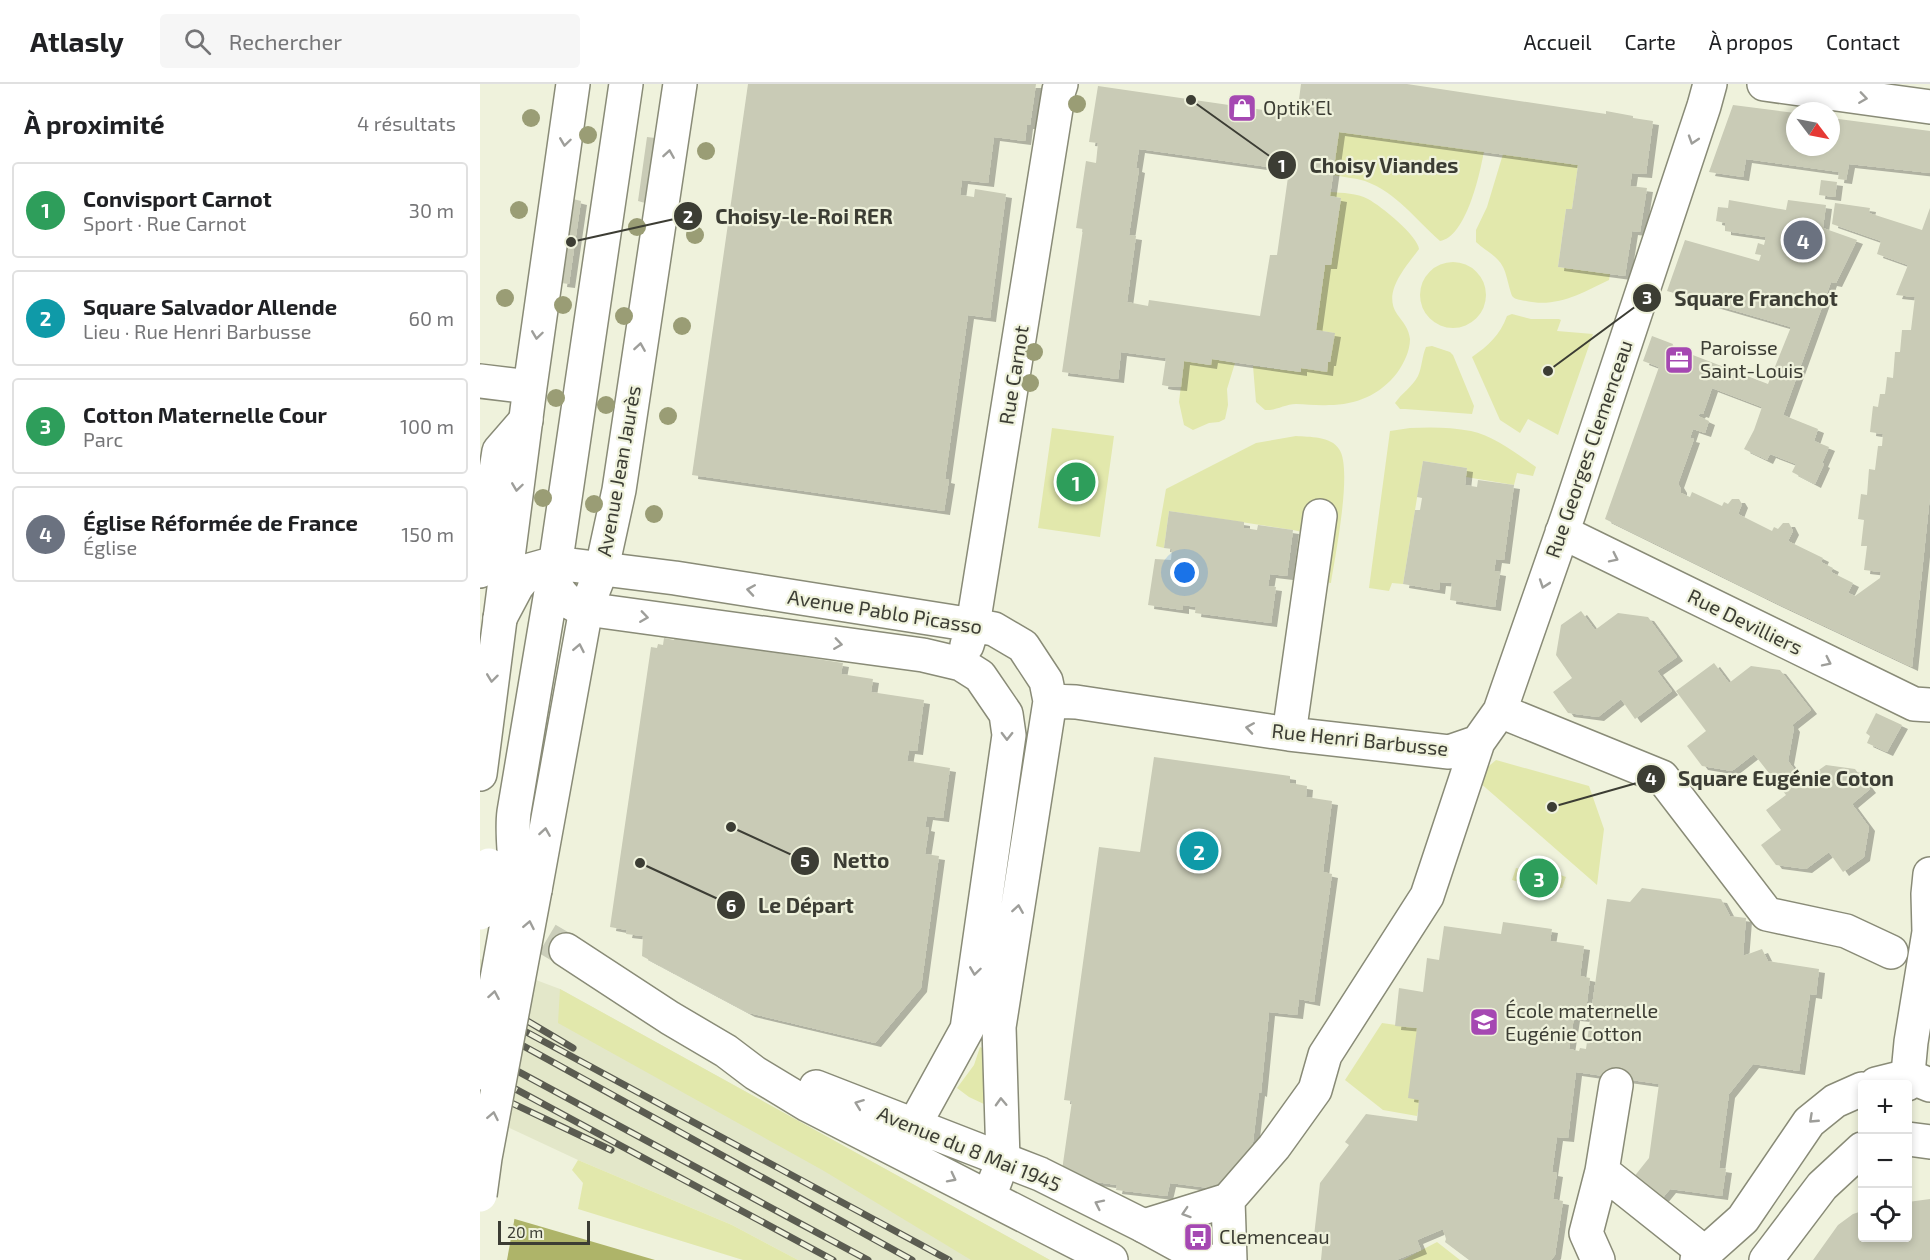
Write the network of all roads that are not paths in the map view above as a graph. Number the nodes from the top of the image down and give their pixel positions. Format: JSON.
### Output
{"nodes":[{"id":1,"x":573,"y":84,"type":"edge"},
{"id":2,"x":626,"y":84,"type":"edge"},
{"id":3,"x":680,"y":84,"type":"edge"},
{"id":4,"x":1061,"y":84,"type":"edge"},
{"id":5,"x":1710,"y":84,"type":"edge"},
{"id":6,"x":1764,"y":84,"type":"edge"},
{"id":7,"x":1930,"y":107,"type":"edge"},
{"id":8,"x":480,"y":381,"type":"edge"},
{"id":9,"x":530,"y":387,"type":"junction"},
{"id":10,"x":526,"y":420,"type":"junction"},
{"id":11,"x":1320,"y":516,"type":"dead end"},
{"id":12,"x":1562,"y":532,"type":"junction"},
{"id":13,"x":602,"y":568,"type":"junction"},
{"id":14,"x":480,"y":571,"type":"edge"},
{"id":15,"x":554,"y":571,"type":"junction"},
{"id":16,"x":586,"y":609,"type":"junction"},
{"id":17,"x":500,"y":620,"type":"junction"},
{"id":18,"x":974,"y":625,"type":"junction"},
{"id":19,"x":1033,"y":662,"type":"junction"},
{"id":20,"x":961,"y":664,"type":"junction"},
{"id":21,"x":994,"y":694,"type":"junction"},
{"id":22,"x":1050,"y":701,"type":"junction"},
{"id":23,"x":1930,"y":705,"type":"edge"},
{"id":24,"x":1500,"y":711,"type":"junction"},
{"id":25,"x":1289,"y":734,"type":"junction"},
{"id":26,"x":1478,"y":742,"type":"junction"},
{"id":27,"x":480,"y":774,"type":"edge"},
{"id":28,"x":1930,"y":874,"type":"edge"},
{"id":29,"x":513,"y":878,"type":"junction"},
{"id":30,"x":480,"y":913,"type":"edge"},
{"id":31,"x":1930,"y":931,"type":"edge"},
{"id":32,"x":566,"y":950,"type":"tunnel mouth"},
{"id":33,"x":1891,"y":952,"type":"dead end"},
{"id":34,"x":480,"y":1073,"type":"edge"},
{"id":35,"x":1915,"y":1082,"type":"edge"},
{"id":36,"x":1616,"y":1085,"type":"dead end"},
{"id":37,"x":1858,"y":1091,"type":"edge"},
{"id":38,"x":907,"y":1139,"type":"junction"},
{"id":39,"x":1912,"y":1140,"type":"edge"},
{"id":40,"x":1930,"y":1142,"type":"edge"},
{"id":41,"x":1858,"y":1154,"type":"edge"},
{"id":42,"x":1002,"y":1160,"type":"junction"},
{"id":43,"x":1602,"y":1171,"type":"junction"},
{"id":44,"x":1822,"y":1186,"type":"junction"},
{"id":45,"x":480,"y":1195,"type":"edge"},
{"id":46,"x":989,"y":1197,"type":"junction"},
{"id":47,"x":1228,"y":1200,"type":"junction"},
{"id":48,"x":1144,"y":1226,"type":"junction"},
{"id":49,"x":1085,"y":1252,"type":"edge"},
{"id":50,"x":1701,"y":1256,"type":"edge"},
{"id":51,"x":1111,"y":1260,"type":"edge"},
{"id":52,"x":1206,"y":1260,"type":"edge"},
{"id":53,"x":1230,"y":1260,"type":"edge"},
{"id":54,"x":1598,"y":1260,"type":"edge"},
{"id":55,"x":1767,"y":1260,"type":"edge"},
{"id":56,"x":1786,"y":1260,"type":"edge"}],
"edges":[{"from":1,"to":9,"type":"street","one_way":true},
{"from":2,"to":15,"type":"street"},
{"from":13,"to":3,"type":"street","name":"Avenue Jean Jaurès","one_way":true},
{"from":4,"to":18,"type":"street","name":"Rue Carnot"},
{"from":5,"to":12,"type":"street","name":"Rue Georges Clemenceau","one_way":true},
{"from":6,"to":7,"type":"street","one_way":true},
{"from":8,"to":9,"type":"street"},
{"from":9,"to":10,"type":"street"},
{"from":10,"to":14,"type":"street"},
{"from":10,"to":17,"type":"street","one_way":true},
{"from":11,"to":25,"type":"street"},
{"from":12,"to":23,"type":"street","name":"Rue Devilliers","one_way":true},
{"from":12,"to":24,"type":"street","name":"Rue Georges Clemenceau","one_way":true},
{"from":13,"to":15,"type":"street","name":"Avenue Pablo Picasso"},
{"from":13,"to":16,"type":"street","name":"Avenue Jean Jaurès"},
{"from":18,"to":13,"type":"street","name":"Avenue Pablo Picasso","one_way":true},
{"from":15,"to":16,"type":"street","name":"Avenue Pablo Picasso"},
{"from":15,"to":17,"type":"street","name":"Avenue Pablo Picasso"},
{"from":15,"to":29,"type":"street"},
{"from":16,"to":20,"type":"street","name":"Avenue Pablo Picasso","one_way":true},
{"from":29,"to":16,"type":"street","name":"Avenue Jean Jaurès","one_way":true},
{"from":17,"to":27,"type":"street","one_way":true},
{"from":18,"to":19,"type":"street","name":"Avenue Pablo Picasso"},
{"from":18,"to":20,"type":"street","name":"Rue Carnot"},
{"from":19,"to":21,"type":"street"},
{"from":19,"to":22,"type":"street","name":"Avenue Pablo Picasso"},
{"from":20,"to":21,"type":"street","name":"Avenue Pablo Picasso"},
{"from":21,"to":38,"type":"street","name":"Avenue Pablo Picasso","one_way":true},
{"from":25,"to":22,"type":"street","name":"Rue Henri Barbusse","one_way":true},
{"from":42,"to":22,"type":"street","name":"Avenue Pablo Picasso","one_way":true},
{"from":24,"to":26,"type":"street","name":"Rue Henri Barbusse"},
{"from":24,"to":33,"type":"street"},
{"from":25,"to":26,"type":"street","name":"Rue Henri Barbusse"},
{"from":26,"to":47,"type":"street"},
{"from":28,"to":31,"type":"street"},
{"from":29,"to":30,"type":"street","bridge":true},
{"from":34,"to":29,"type":"street","one_way":true,"bridge":true},
{"from":45,"to":29,"type":"street","one_way":true,"bridge":true},
{"from":31,"to":35,"type":"street"},
{"from":32,"to":38,"type":"street","name":"Avenue du 8 Mai 1945"},
{"from":36,"to":43,"type":"street"},
{"from":37,"to":50,"type":"street","one_way":true},
{"from":38,"to":42,"type":"street","name":"Avenue du 8 Mai 1945"},
{"from":38,"to":46,"type":"street","name":"Avenue du 8 Mai 1945","one_way":true},
{"from":39,"to":40,"type":"street"},
{"from":41,"to":44,"type":"street"},
{"from":42,"to":46,"type":"street"},
{"from":48,"to":42,"type":"street","name":"Avenue du 8 Mai 1945","one_way":true},
{"from":43,"to":50,"type":"street"},
{"from":43,"to":54,"type":"street"},
{"from":44,"to":55,"type":"street"},
{"from":44,"to":56,"type":"street"},
{"from":46,"to":49,"type":"street","name":"Avenue du 8 Mai 1945"},
{"from":47,"to":48,"type":"street","one_way":true},
{"from":47,"to":53,"type":"street"},
{"from":48,"to":52,"type":"street","name":"Avenue du 8 Mai 1945"},
{"from":49,"to":51,"type":"street","name":"Avenue du 8 Mai 1945"}]}
